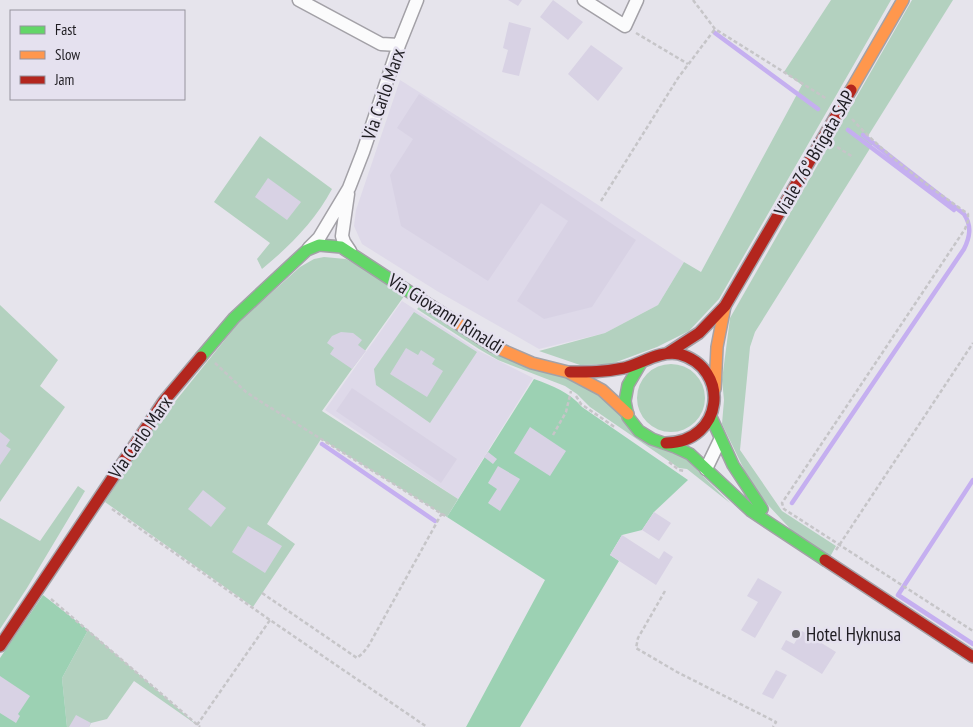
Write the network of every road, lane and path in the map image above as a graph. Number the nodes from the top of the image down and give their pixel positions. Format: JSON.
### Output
{"nodes":[{"id":1,"x":299,"y":0,"type":"edge"},
{"id":2,"x":417,"y":0,"type":"edge"},
{"id":3,"x":584,"y":0,"type":"edge"},
{"id":4,"x":638,"y":0,"type":"edge"},
{"id":5,"x":693,"y":0,"type":"edge"},
{"id":6,"x":902,"y":0,"type":"edge"},
{"id":7,"x":625,"y":26,"type":"junction"},
{"id":8,"x":715,"y":29,"type":"junction"},
{"id":9,"x":399,"y":46,"type":"junction"},
{"id":10,"x":688,"y":64,"type":"junction"},
{"id":11,"x":840,"y":107,"type":"junction"},
{"id":12,"x":349,"y":188,"type":"junction"},
{"id":13,"x":601,"y":201,"type":"dead end"},
{"id":14,"x":342,"y":230,"type":"junction"},
{"id":15,"x":323,"y":231,"type":"junction"},
{"id":16,"x":329,"y":244,"type":"junction"},
{"id":17,"x":307,"y":250,"type":"junction"},
{"id":18,"x":352,"y":253,"type":"junction"},
{"id":19,"x":725,"y":306,"type":"junction"},
{"id":20,"x":973,"y":343,"type":"edge"},
{"id":21,"x":668,"y":353,"type":"junction"},
{"id":22,"x":204,"y":354,"type":"junction"},
{"id":23,"x":641,"y":363,"type":"junction"},
{"id":24,"x":568,"y":372,"type":"junction"},
{"id":25,"x":565,"y":389,"type":"dead end"},
{"id":26,"x":571,"y":392,"type":"junction"},
{"id":27,"x":715,"y":395,"type":"junction"},
{"id":28,"x":628,"y":414,"type":"junction"},
{"id":29,"x":711,"y":417,"type":"junction"},
{"id":30,"x":618,"y":430,"type":"dead end"},
{"id":31,"x":553,"y":435,"type":"dead end"},
{"id":32,"x":720,"y":440,"type":"junction"},
{"id":33,"x":666,"y":443,"type":"junction"},
{"id":34,"x":667,"y":462,"type":"dead end"},
{"id":35,"x":706,"y":468,"type":"junction"},
{"id":36,"x":688,"y":472,"type":"dead end"},
{"id":37,"x":98,"y":499,"type":"junction"},
{"id":38,"x":442,"y":513,"type":"junction"},
{"id":39,"x":447,"y":516,"type":"dead end"},
{"id":40,"x":779,"y":529,"type":"junction"},
{"id":41,"x":840,"y":545,"type":"junction"},
{"id":42,"x":828,"y":562,"type":"junction"},
{"id":43,"x":39,"y":588,"type":"junction"},
{"id":44,"x":665,"y":591,"type":"dead end"},
{"id":45,"x":262,"y":593,"type":"dead end"},
{"id":46,"x":270,"y":620,"type":"junction"},
{"id":47,"x":973,"y":631,"type":"edge"},
{"id":48,"x":0,"y":646,"type":"edge"},
{"id":49,"x":973,"y":658,"type":"edge"},
{"id":50,"x":198,"y":726,"type":"edge"},
{"id":51,"x":427,"y":727,"type":"edge"},
{"id":52,"x":773,"y":727,"type":"edge"}],
"edges":[{"from":1,"to":9,"type":"street"},
{"from":2,"to":9,"type":"street","name":"Via Carlo Marx"},
{"from":3,"to":7,"type":"street"},
{"from":4,"to":7,"type":"street"},
{"from":5,"to":8,"type":"path"},
{"from":6,"to":11,"type":"street","name":"Viale 76° Brigata SAP"},
{"from":7,"to":10,"type":"path"},
{"from":8,"to":10,"type":"path"},
{"from":8,"to":11,"type":"path"},
{"from":9,"to":12,"type":"street","name":"Via Carlo Marx"},
{"from":10,"to":13,"type":"path"},
{"from":11,"to":19,"type":"street","name":"Viale 76° Brigata SAP"},
{"from":11,"to":41,"type":"path"},
{"from":12,"to":14,"type":"street","name":"Via Carlo Marx"},
{"from":12,"to":15,"type":"street","name":"Via Carlo Marx"},
{"from":14,"to":16,"type":"street"},
{"from":14,"to":18,"type":"street"},
{"from":15,"to":16,"type":"street"},
{"from":15,"to":17,"type":"street","name":"Via Carlo Marx"},
{"from":16,"to":17,"type":"street","name":"Via Carlo Marx"},
{"from":16,"to":18,"type":"street","name":"Via Giovanni Rinaldi"},
{"from":17,"to":22,"type":"street","name":"Via Carlo Marx"},
{"from":18,"to":24,"type":"street","name":"Via Giovanni Rinaldi"},
{"from":19,"to":21,"type":"street","name":"Via Giovanni Rinaldi"},
{"from":19,"to":27,"type":"street"},
{"from":20,"to":41,"type":"path"},
{"from":21,"to":23,"type":"street","name":"Via Giovanni Rinaldi"},
{"from":21,"to":27,"type":"street"},
{"from":22,"to":37,"type":"street","name":"Via Carlo Marx"},
{"from":22,"to":38,"type":"path"},
{"from":23,"to":24,"type":"street","name":"Via Giovanni Rinaldi"},
{"from":23,"to":28,"type":"street"},
{"from":24,"to":26,"type":"path"},
{"from":24,"to":28,"type":"street","name":"Via Giovanni Rinaldi"},
{"from":25,"to":26,"type":"path"},
{"from":26,"to":30,"type":"path"},
{"from":26,"to":31,"type":"path"},
{"from":27,"to":29,"type":"street"},
{"from":28,"to":33,"type":"street","name":"Via Giovanni Rinaldi"},
{"from":29,"to":32,"type":"street","name":"Via Giovanni Rinaldi"},
{"from":29,"to":33,"type":"street"},
{"from":32,"to":35,"type":"street"},
{"from":32,"to":40,"type":"street","name":"Via Giovanni Rinaldi"},
{"from":33,"to":35,"type":"street","name":"Via Giovanni Rinaldi"},
{"from":34,"to":36,"type":"path"},
{"from":35,"to":40,"type":"street","name":"Via Giovanni Rinaldi"},
{"from":37,"to":43,"type":"street","name":"Via Carlo Marx"},
{"from":37,"to":46,"type":"path"},
{"from":38,"to":39,"type":"path"},
{"from":38,"to":45,"type":"path"},
{"from":40,"to":42,"type":"street","name":"Via Giovanni Rinaldi"},
{"from":41,"to":42,"type":"path"},
{"from":41,"to":47,"type":"path"},
{"from":42,"to":49,"type":"street","name":"Via Giovanni Rinaldi"},
{"from":43,"to":48,"type":"street","name":"Via Carlo Marx"},
{"from":43,"to":50,"type":"path"},
{"from":44,"to":52,"type":"path"},
{"from":46,"to":50,"type":"path"},
{"from":46,"to":51,"type":"path"}]}
